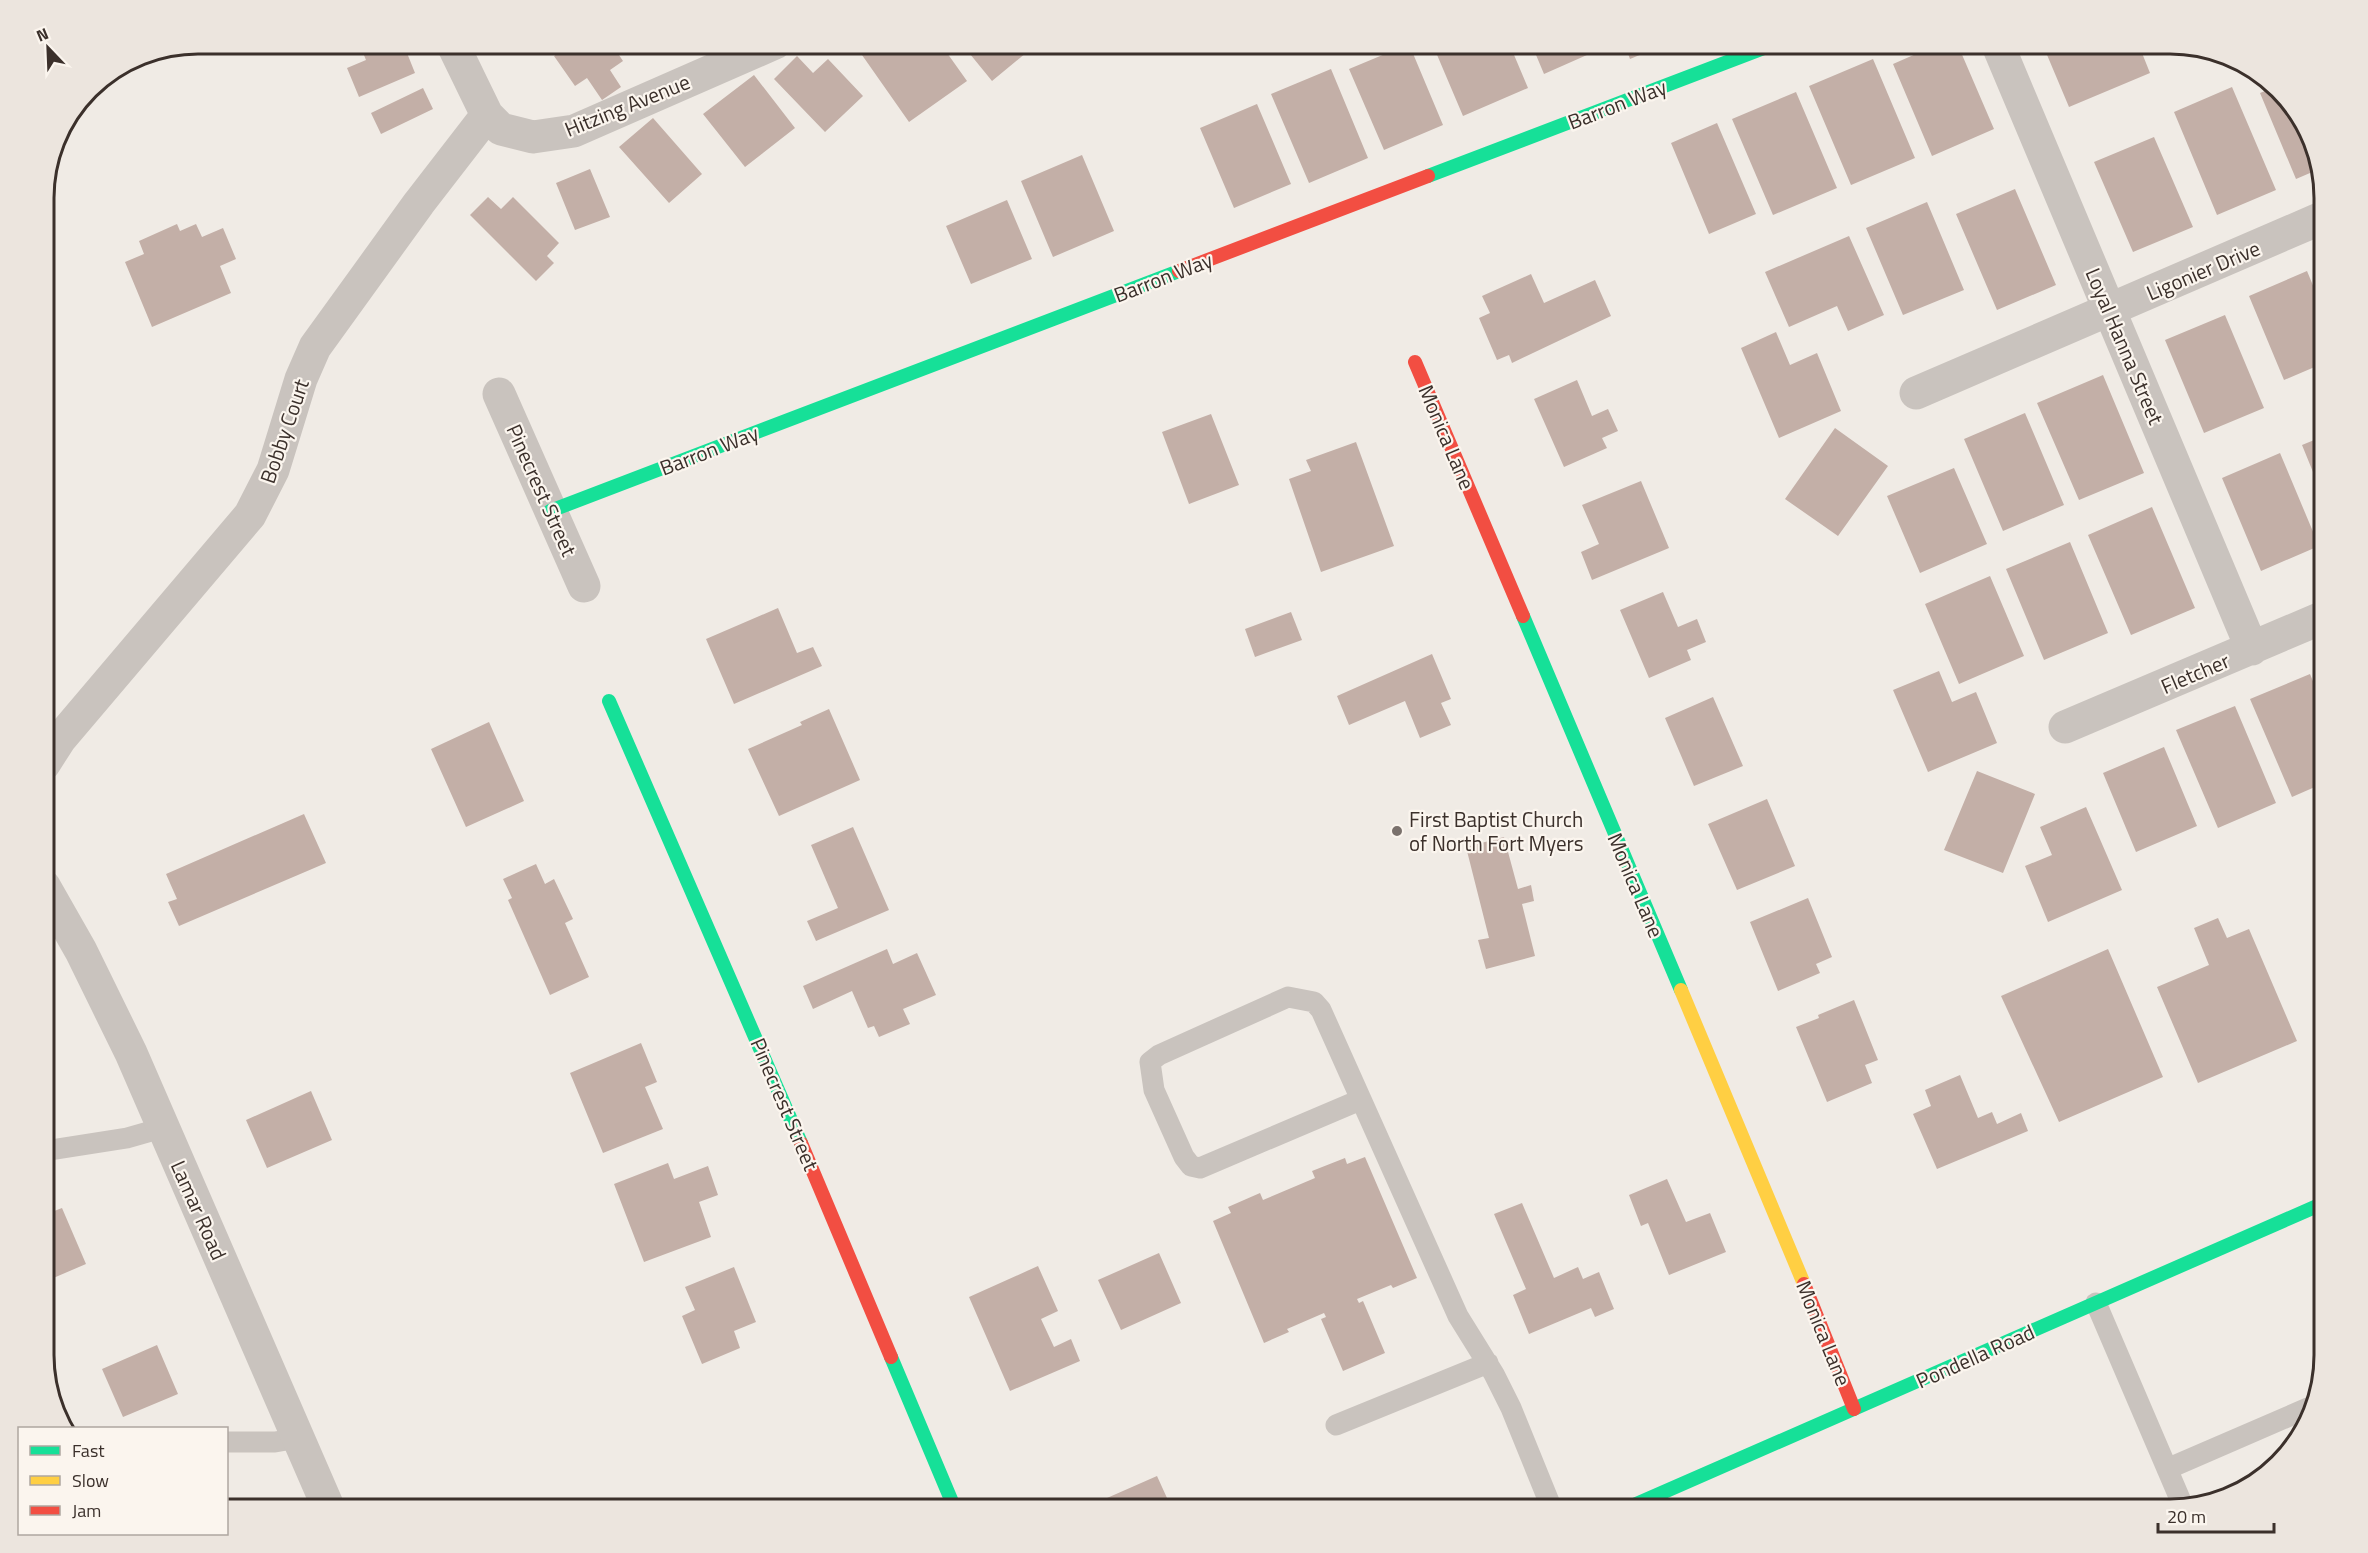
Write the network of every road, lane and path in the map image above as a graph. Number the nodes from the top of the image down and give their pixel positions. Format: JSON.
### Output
{"nodes":[{"id":1,"x":457,"y":54,"type":"edge"},
{"id":2,"x":752,"y":54,"type":"edge"},
{"id":3,"x":1751,"y":54,"type":"edge"},
{"id":4,"x":2001,"y":54,"type":"edge"},
{"id":5,"x":487,"y":115,"type":"junction"},
{"id":6,"x":2314,"y":222,"type":"edge"},
{"id":7,"x":2110,"y":310,"type":"junction"},
{"id":8,"x":1415,"y":362,"type":"dead end"},
{"id":9,"x":1916,"y":393,"type":"dead end"},
{"id":10,"x":499,"y":394,"type":"dead end"},
{"id":11,"x":550,"y":511,"type":"junction"},
{"id":12,"x":584,"y":586,"type":"dead end"},
{"id":13,"x":2314,"y":622,"type":"edge"},
{"id":14,"x":2253,"y":649,"type":"junction"},
{"id":15,"x":609,"y":702,"type":"dead end"},
{"id":16,"x":2065,"y":727,"type":"dead end"},
{"id":17,"x":54,"y":749,"type":"edge"},
{"id":18,"x":54,"y":904,"type":"edge"},
{"id":19,"x":1360,"y":1100,"type":"junction"},
{"id":20,"x":162,"y":1128,"type":"junction"},
{"id":21,"x":54,"y":1149,"type":"edge"},
{"id":22,"x":2314,"y":1208,"type":"edge"},
{"id":23,"x":2096,"y":1303,"type":"junction"},
{"id":24,"x":1488,"y":1364,"type":"junction"},
{"id":25,"x":1854,"y":1409,"type":"junction"},
{"id":26,"x":2302,"y":1411,"type":"edge"},
{"id":27,"x":1336,"y":1425,"type":"dead end"},
{"id":28,"x":298,"y":1438,"type":"junction"},
{"id":29,"x":228,"y":1442,"type":"edge"},
{"id":30,"x":2168,"y":1469,"type":"junction"},
{"id":31,"x":2180,"y":1498,"type":"edge"},
{"id":32,"x":325,"y":1499,"type":"edge"},
{"id":33,"x":951,"y":1499,"type":"edge"},
{"id":34,"x":1548,"y":1499,"type":"edge"},
{"id":35,"x":1648,"y":1499,"type":"edge"}],
"edges":[{"from":1,"to":5,"type":"street","name":"Hitzing Avenue"},
{"from":2,"to":5,"type":"street","name":"Hitzing Avenue"},
{"from":3,"to":11,"type":"street","name":"Barron Way"},
{"from":4,"to":7,"type":"street","name":"Loyal Hanna Street"},
{"from":5,"to":17,"type":"street","name":"Bobby Court"},
{"from":6,"to":7,"type":"street","name":"Ligonier Drive"},
{"from":7,"to":9,"type":"street","name":"Ligonier Drive"},
{"from":7,"to":14,"type":"street","name":"Loyal Hanna Street"},
{"from":8,"to":25,"type":"street","name":"Monica Lane"},
{"from":10,"to":11,"type":"street","name":"Pinecrest Street"},
{"from":11,"to":12,"type":"street","name":"Pinecrest Street"},
{"from":13,"to":14,"type":"street","name":"Fletcher"},
{"from":14,"to":16,"type":"street","name":"Fletcher"},
{"from":15,"to":33,"type":"street","name":"Pinecrest Street"},
{"from":18,"to":20,"type":"street","name":"Lamar Road"},
{"from":19,"to":19,"type":"lane"},
{"from":19,"to":24,"type":"lane"},
{"from":20,"to":21,"type":"lane"},
{"from":20,"to":28,"type":"street","name":"Lamar Road"},
{"from":22,"to":23,"type":"street","name":"Pondella Road"},
{"from":23,"to":25,"type":"street","name":"Pondella Road"},
{"from":23,"to":30,"type":"lane"},
{"from":24,"to":27,"type":"lane"},
{"from":24,"to":34,"type":"lane"},
{"from":25,"to":35,"type":"street","name":"Pondella Road"},
{"from":26,"to":30,"type":"lane"},
{"from":28,"to":29,"type":"lane"},
{"from":28,"to":32,"type":"street","name":"Lamar Road"},
{"from":30,"to":31,"type":"lane"}]}
